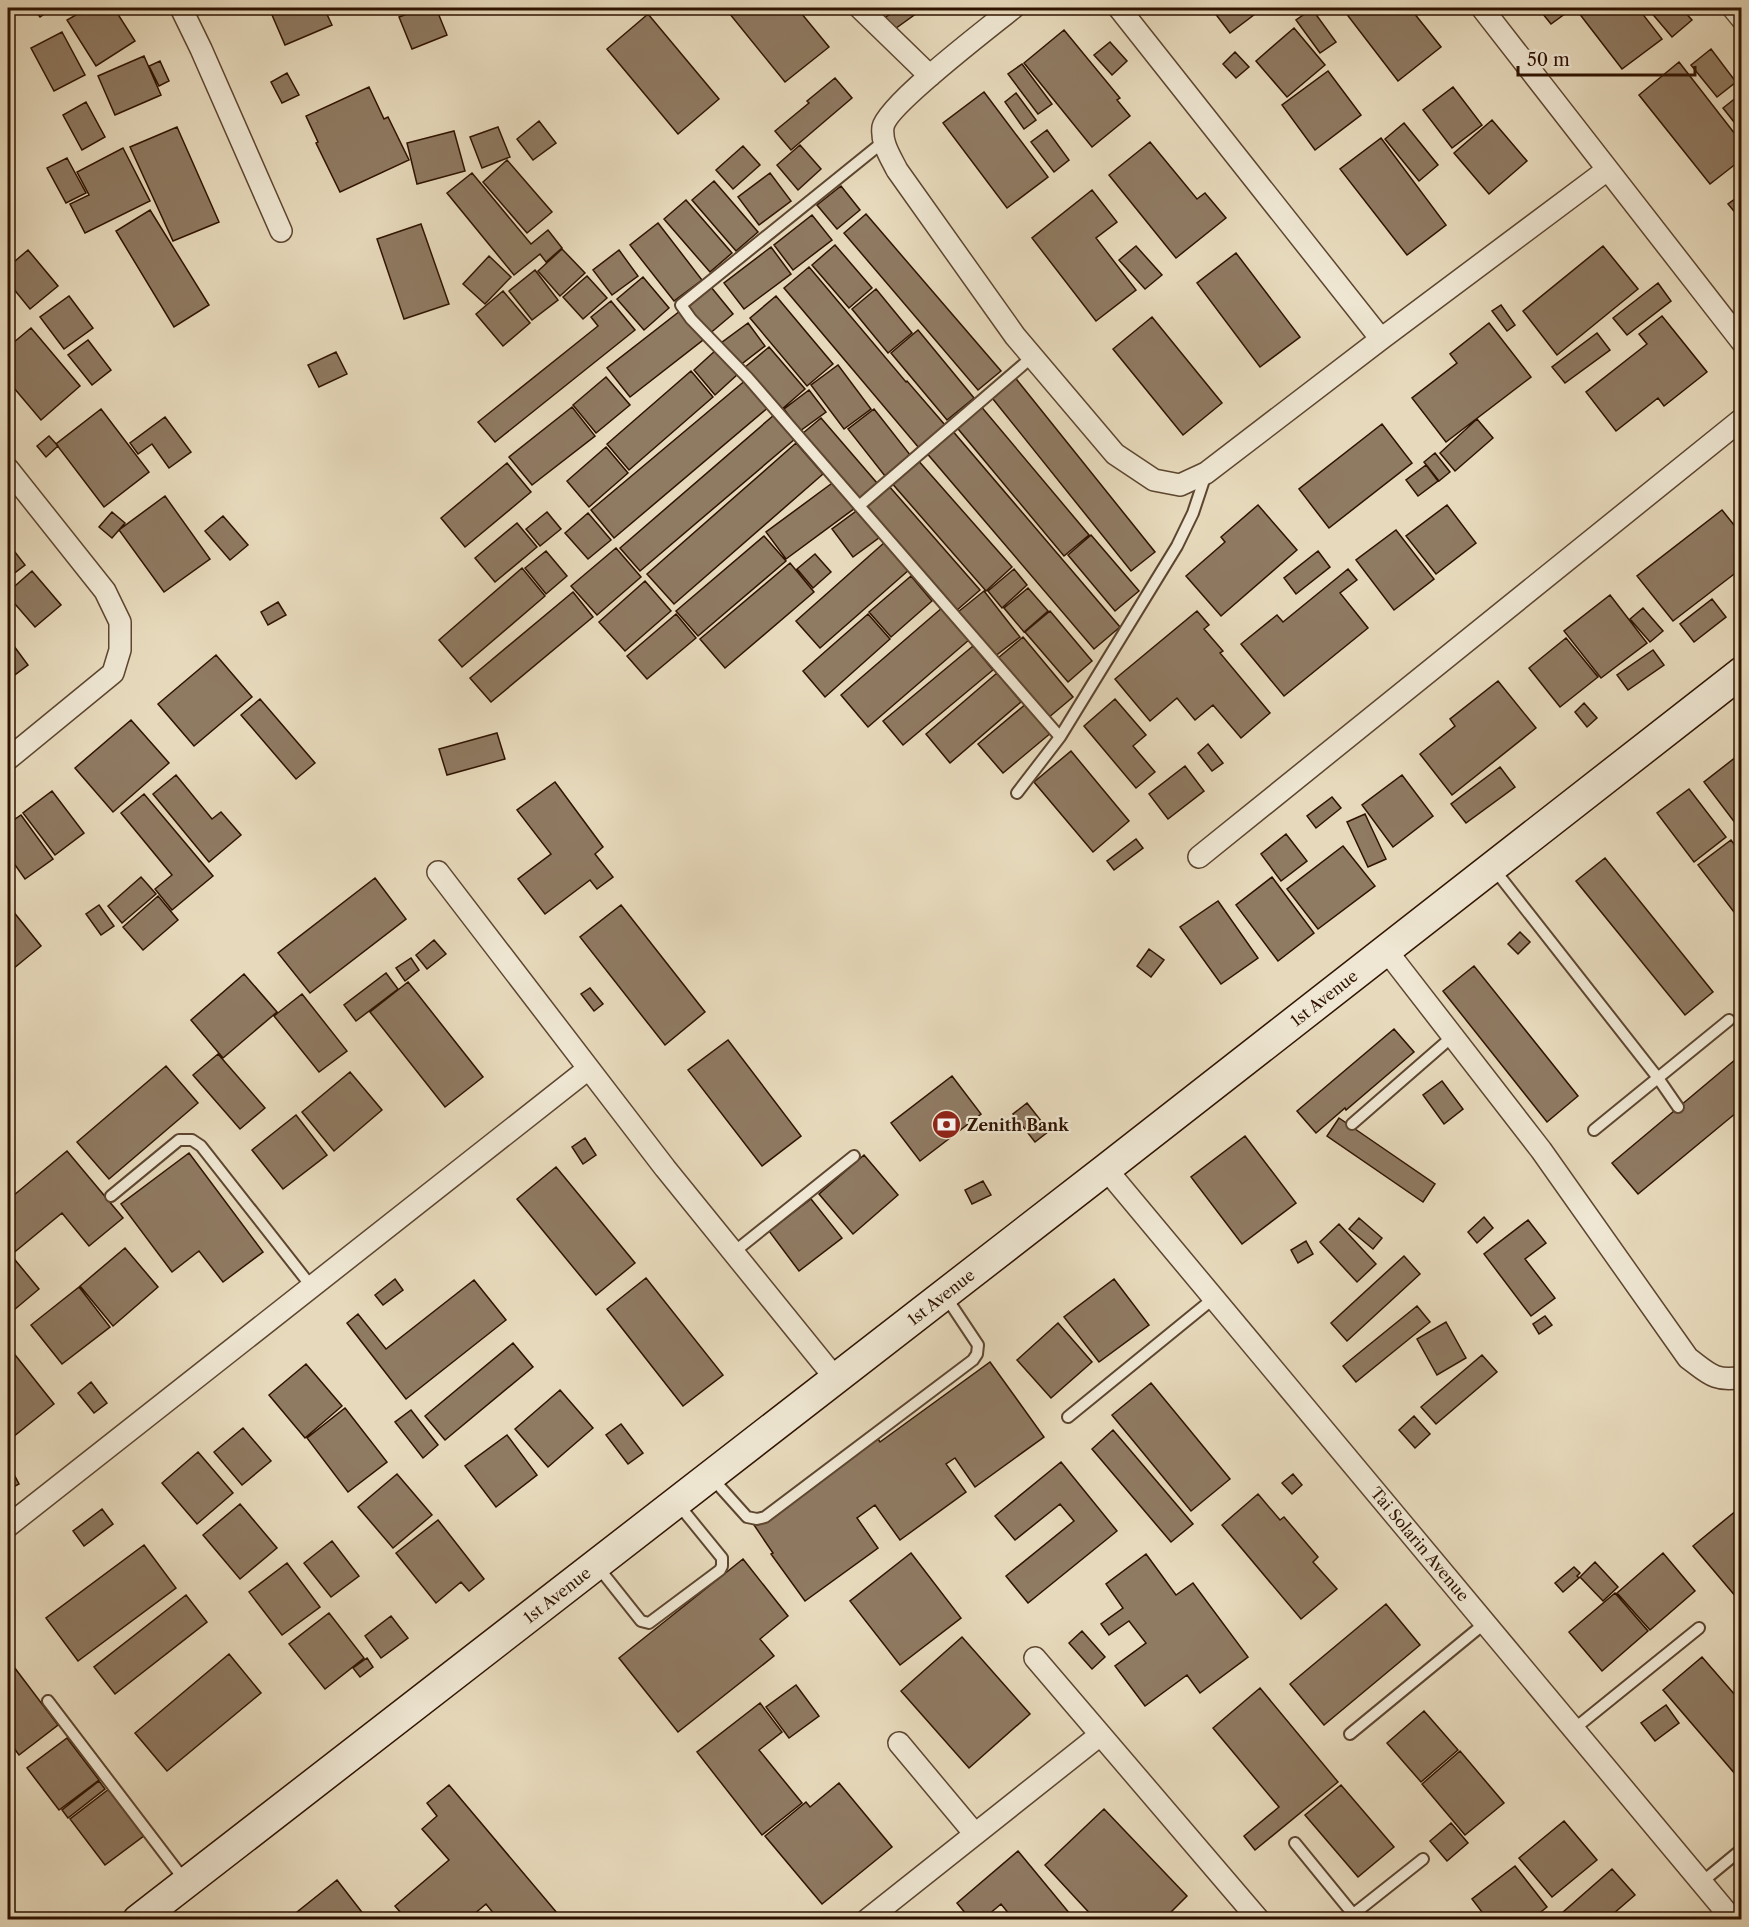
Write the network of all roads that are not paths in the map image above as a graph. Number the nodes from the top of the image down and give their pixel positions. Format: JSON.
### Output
{"nodes":[{"id":1,"x":181,"y":8,"type":"edge"},
{"id":2,"x":860,"y":8,"type":"edge"},
{"id":3,"x":1013,"y":8,"type":"edge"},
{"id":4,"x":1119,"y":8,"type":"edge"},
{"id":5,"x":1482,"y":8,"type":"edge"},
{"id":6,"x":1733,"y":8,"type":"edge"},
{"id":7,"x":1742,"y":19,"type":"edge"},
{"id":8,"x":930,"y":76,"type":"junction"},
{"id":9,"x":883,"y":142,"type":"junction"},
{"id":10,"x":1607,"y":170,"type":"junction"},
{"id":11,"x":281,"y":231,"type":"dead end"},
{"id":12,"x":1381,"y":339,"type":"junction"},
{"id":13,"x":1742,"y":342,"type":"edge"},
{"id":14,"x":1032,"y":357,"type":"junction"},
{"id":15,"x":1742,"y":419,"type":"edge"},
{"id":16,"x":8,"y":469,"type":"edge"},
{"id":17,"x":1206,"y":473,"type":"junction"},
{"id":18,"x":859,"y":506,"type":"junction"},
{"id":19,"x":1742,"y":672,"type":"edge"},
{"id":20,"x":1060,"y":737,"type":"junction"},
{"id":21,"x":8,"y":759,"type":"edge"},
{"id":22,"x":1017,"y":792,"type":"dead end"},
{"id":23,"x":1199,"y":857,"type":"dead end"},
{"id":24,"x":1492,"y":867,"type":"junction"},
{"id":25,"x":438,"y":872,"type":"dead end"},
{"id":26,"x":1386,"y":950,"type":"junction"},
{"id":27,"x":1729,"y":1020,"type":"dead end"},
{"id":28,"x":1453,"y":1036,"type":"junction"},
{"id":29,"x":588,"y":1068,"type":"junction"},
{"id":30,"x":1658,"y":1078,"type":"junction"},
{"id":31,"x":1678,"y":1107,"type":"dead end"},
{"id":32,"x":1352,"y":1124,"type":"dead end"},
{"id":33,"x":1594,"y":1130,"type":"dead end"},
{"id":34,"x":854,"y":1156,"type":"dead end"},
{"id":35,"x":1106,"y":1169,"type":"junction"},
{"id":36,"x":111,"y":1196,"type":"dead end"},
{"id":37,"x":734,"y":1252,"type":"junction"},
{"id":38,"x":311,"y":1286,"type":"junction"},
{"id":39,"x":944,"y":1295,"type":"junction"},
{"id":40,"x":1214,"y":1298,"type":"junction"},
{"id":41,"x":1742,"y":1377,"type":"edge"},
{"id":42,"x":836,"y":1378,"type":"junction"},
{"id":43,"x":1068,"y":1417,"type":"dead end"},
{"id":44,"x":710,"y":1476,"type":"junction"},
{"id":45,"x":676,"y":1502,"type":"junction"},
{"id":46,"x":8,"y":1526,"type":"edge"},
{"id":47,"x":596,"y":1565,"type":"junction"},
{"id":48,"x":1485,"y":1623,"type":"junction"},
{"id":49,"x":1699,"y":1628,"type":"dead end"},
{"id":50,"x":1035,"y":1658,"type":"dead end"},
{"id":51,"x":48,"y":1701,"type":"dead end"},
{"id":52,"x":1574,"y":1728,"type":"junction"},
{"id":53,"x":1350,"y":1734,"type":"dead end"},
{"id":54,"x":1100,"y":1735,"type":"junction"},
{"id":55,"x":899,"y":1743,"type":"dead end"},
{"id":56,"x":975,"y":1834,"type":"junction"},
{"id":57,"x":1295,"y":1843,"type":"dead end"},
{"id":58,"x":1742,"y":1849,"type":"edge"},
{"id":59,"x":1423,"y":1859,"type":"dead end"},
{"id":60,"x":186,"y":1882,"type":"junction"},
{"id":61,"x":1702,"y":1882,"type":"junction"},
{"id":62,"x":1349,"y":1917,"type":"edge"},
{"id":63,"x":138,"y":1920,"type":"edge"},
{"id":64,"x":867,"y":1920,"type":"edge"},
{"id":65,"x":1259,"y":1920,"type":"edge"},
{"id":66,"x":1733,"y":1920,"type":"edge"}],
"edges":[{"from":1,"to":11,"type":"street"},
{"from":2,"to":8,"type":"street"},
{"from":3,"to":8,"type":"street"},
{"from":4,"to":12,"type":"street"},
{"from":5,"to":10,"type":"street"},
{"from":6,"to":7,"type":"street"},
{"from":8,"to":9,"type":"street"},
{"from":9,"to":14,"type":"street"},
{"from":9,"to":18,"type":"lane"},
{"from":10,"to":12,"type":"street"},
{"from":10,"to":13,"type":"street"},
{"from":12,"to":17,"type":"street"},
{"from":14,"to":17,"type":"street"},
{"from":14,"to":18,"type":"lane"},
{"from":15,"to":23,"type":"street"},
{"from":16,"to":21,"type":"street"},
{"from":17,"to":20,"type":"lane"},
{"from":18,"to":20,"type":"lane"},
{"from":19,"to":24,"type":"street","name":"1st Avenue"},
{"from":20,"to":22,"type":"lane"},
{"from":24,"to":26,"type":"street","name":"1st Avenue"},
{"from":24,"to":30,"type":"lane"},
{"from":25,"to":29,"type":"street"},
{"from":26,"to":28,"type":"street"},
{"from":26,"to":35,"type":"street","name":"1st Avenue"},
{"from":27,"to":30,"type":"lane"},
{"from":28,"to":32,"type":"lane"},
{"from":28,"to":41,"type":"street"},
{"from":29,"to":37,"type":"street"},
{"from":29,"to":38,"type":"street"},
{"from":30,"to":31,"type":"lane"},
{"from":30,"to":33,"type":"lane"},
{"from":34,"to":37,"type":"lane"},
{"from":35,"to":39,"type":"street","name":"1st Avenue"},
{"from":35,"to":40,"type":"street","name":"Tai Solarin Avenue"},
{"from":36,"to":38,"type":"lane"},
{"from":37,"to":42,"type":"street"},
{"from":38,"to":46,"type":"street"},
{"from":39,"to":42,"type":"street","name":"1st Avenue"},
{"from":39,"to":44,"type":"lane"},
{"from":40,"to":43,"type":"lane"},
{"from":40,"to":48,"type":"street","name":"Tai Solarin Avenue"},
{"from":42,"to":44,"type":"street","name":"1st Avenue"},
{"from":44,"to":45,"type":"street","name":"1st Avenue"},
{"from":45,"to":47,"type":"street","name":"1st Avenue"},
{"from":45,"to":47,"type":"lane"},
{"from":47,"to":60,"type":"street","name":"1st Avenue"},
{"from":48,"to":52,"type":"street","name":"Tai Solarin Avenue"},
{"from":48,"to":53,"type":"lane"},
{"from":49,"to":52,"type":"lane"},
{"from":50,"to":54,"type":"street"},
{"from":51,"to":60,"type":"lane"},
{"from":52,"to":61,"type":"street","name":"Tai Solarin Avenue"},
{"from":54,"to":56,"type":"street"},
{"from":54,"to":65,"type":"street"},
{"from":55,"to":56,"type":"street"},
{"from":56,"to":64,"type":"street"},
{"from":57,"to":62,"type":"lane"},
{"from":58,"to":61,"type":"lane"},
{"from":59,"to":62,"type":"lane"},
{"from":60,"to":63,"type":"street","name":"1st Avenue"},
{"from":61,"to":66,"type":"street","name":"Tai Solarin Avenue"}]}
